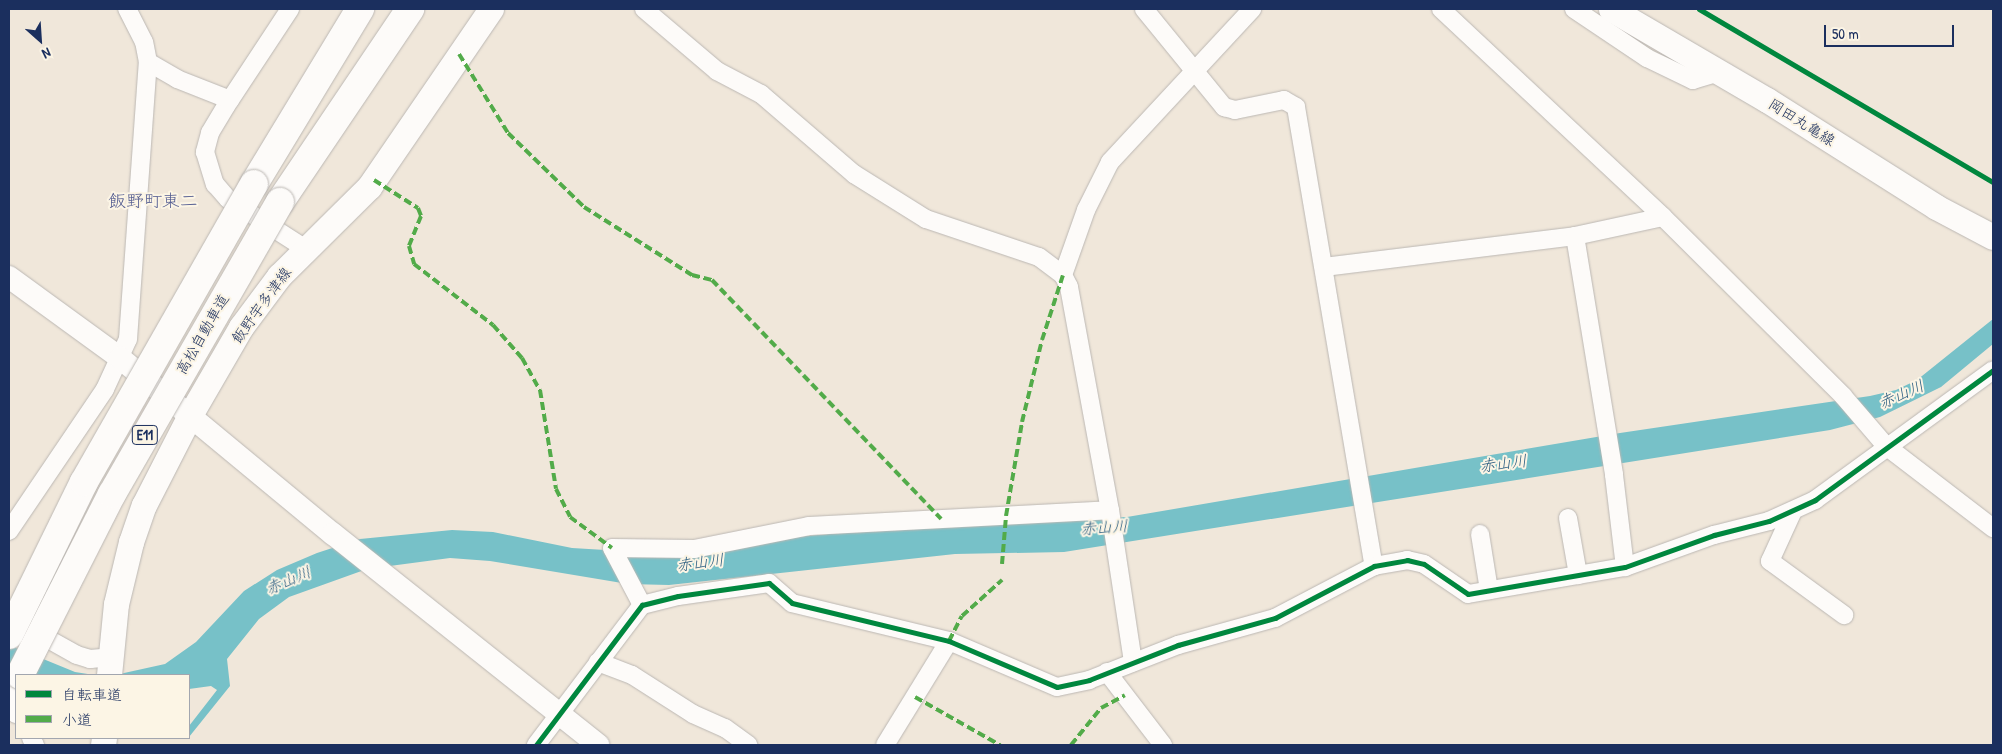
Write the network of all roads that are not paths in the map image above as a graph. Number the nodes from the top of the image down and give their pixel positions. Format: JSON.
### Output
{"nodes":[{"id":1,"x":127,"y":9,"type":"edge"},
{"id":2,"x":290,"y":9,"type":"edge"},
{"id":3,"x":360,"y":9,"type":"edge"},
{"id":4,"x":410,"y":9,"type":"edge"},
{"id":5,"x":491,"y":9,"type":"edge"},
{"id":6,"x":644,"y":9,"type":"edge"},
{"id":7,"x":1144,"y":9,"type":"edge"},
{"id":8,"x":1441,"y":9,"type":"edge"},
{"id":9,"x":1574,"y":9,"type":"edge"},
{"id":10,"x":1611,"y":9,"type":"edge"},
{"id":11,"x":1250,"y":10,"type":"edge"},
{"id":12,"x":148,"y":62,"type":"junction"},
{"id":13,"x":1192,"y":71,"type":"junction"},
{"id":14,"x":1720,"y":72,"type":"junction"},
{"id":15,"x":230,"y":100,"type":"junction"},
{"id":16,"x":1664,"y":217,"type":"junction"},
{"id":17,"x":1575,"y":236,"type":"junction"},
{"id":18,"x":1993,"y":237,"type":"edge"},
{"id":19,"x":306,"y":249,"type":"junction"},
{"id":20,"x":1324,"y":267,"type":"junction"},
{"id":21,"x":1063,"y":274,"type":"junction"},
{"id":22,"x":9,"y":277,"type":"edge"},
{"id":23,"x":120,"y":358,"type":"junction"},
{"id":24,"x":1993,"y":370,"type":"edge"},
{"id":25,"x":190,"y":415,"type":"junction"},
{"id":26,"x":1886,"y":446,"type":"junction"},
{"id":27,"x":1110,"y":510,"type":"junction"},
{"id":28,"x":1792,"y":513,"type":"junction"},
{"id":29,"x":1568,"y":518,"type":"dead end"},
{"id":30,"x":1993,"y":528,"type":"edge"},
{"id":31,"x":9,"y":531,"type":"edge"},
{"id":32,"x":1480,"y":534,"type":"dead end"},
{"id":33,"x":1374,"y":566,"type":"junction"},
{"id":34,"x":1625,"y":567,"type":"junction"},
{"id":35,"x":1578,"y":575,"type":"junction"},
{"id":36,"x":1489,"y":590,"type":"junction"},
{"id":37,"x":638,"y":600,"type":"junction"},
{"id":38,"x":9,"y":608,"type":"edge"},
{"id":39,"x":1844,"y":615,"type":"dead end"},
{"id":40,"x":9,"y":635,"type":"edge"},
{"id":41,"x":949,"y":641,"type":"junction"},
{"id":42,"x":598,"y":662,"type":"junction"},
{"id":43,"x":1133,"y":662,"type":"junction"},
{"id":44,"x":110,"y":666,"type":"edge"},
{"id":45,"x":1107,"y":672,"type":"junction"},
{"id":46,"x":21,"y":674,"type":"edge"},
{"id":47,"x":15,"y":685,"type":"edge"},
{"id":48,"x":9,"y":698,"type":"edge"},
{"id":49,"x":558,"y":714,"type":"junction"},
{"id":50,"x":536,"y":745,"type":"edge"},
{"id":51,"x":598,"y":745,"type":"edge"},
{"id":52,"x":748,"y":745,"type":"edge"},
{"id":53,"x":885,"y":745,"type":"edge"},
{"id":54,"x":1163,"y":745,"type":"edge"}],
"edges":[{"from":1,"to":12,"type":"street"},
{"from":2,"to":15,"type":"street"},
{"from":3,"to":40,"type":"highway","name":"高松自動車道","number":"E11","bridge":true},
{"from":4,"to":46,"type":"highway","name":"高松自動車道","number":"E11","bridge":true},
{"from":5,"to":19,"type":"main road","name":"飯野宇多津線"},
{"from":6,"to":21,"type":"street"},
{"from":7,"to":13,"type":"street"},
{"from":8,"to":16,"type":"street"},
{"from":9,"to":14,"type":"street"},
{"from":10,"to":14,"type":"main road","name":"岡田丸亀線"},
{"from":11,"to":13,"type":"street"},
{"from":12,"to":15,"type":"street"},
{"from":12,"to":23,"type":"street"},
{"from":13,"to":20,"type":"street"},
{"from":13,"to":21,"type":"street"},
{"from":14,"to":18,"type":"main road","name":"岡田丸亀線"},
{"from":15,"to":19,"type":"street"},
{"from":16,"to":17,"type":"street"},
{"from":16,"to":26,"type":"street"},
{"from":17,"to":20,"type":"street"},
{"from":17,"to":34,"type":"street"},
{"from":19,"to":25,"type":"main road","name":"飯野宇多津線"},
{"from":20,"to":33,"type":"street"},
{"from":21,"to":27,"type":"street"},
{"from":22,"to":23,"type":"street"},
{"from":23,"to":25,"type":"street"},
{"from":23,"to":31,"type":"street"},
{"from":24,"to":26,"type":"street"},
{"from":25,"to":44,"type":"main road","name":"飯野宇多津線"},
{"from":25,"to":49,"type":"street"},
{"from":26,"to":28,"type":"street"},
{"from":26,"to":30,"type":"street"},
{"from":27,"to":37,"type":"street"},
{"from":27,"to":43,"type":"street"},
{"from":28,"to":34,"type":"street"},
{"from":28,"to":39,"type":"street"},
{"from":29,"to":35,"type":"street"},
{"from":32,"to":36,"type":"street"},
{"from":33,"to":36,"type":"street"},
{"from":33,"to":43,"type":"street"},
{"from":34,"to":35,"type":"street"},
{"from":35,"to":36,"type":"street"},
{"from":37,"to":41,"type":"street"},
{"from":37,"to":42,"type":"street"},
{"from":38,"to":44,"type":"street"},
{"from":41,"to":45,"type":"street"},
{"from":41,"to":53,"type":"street"},
{"from":42,"to":49,"type":"street"},
{"from":42,"to":52,"type":"street"},
{"from":43,"to":45,"type":"street"},
{"from":45,"to":54,"type":"street"},
{"from":47,"to":48,"type":"highway"},
{"from":49,"to":50,"type":"street"},
{"from":49,"to":51,"type":"street"}]}
